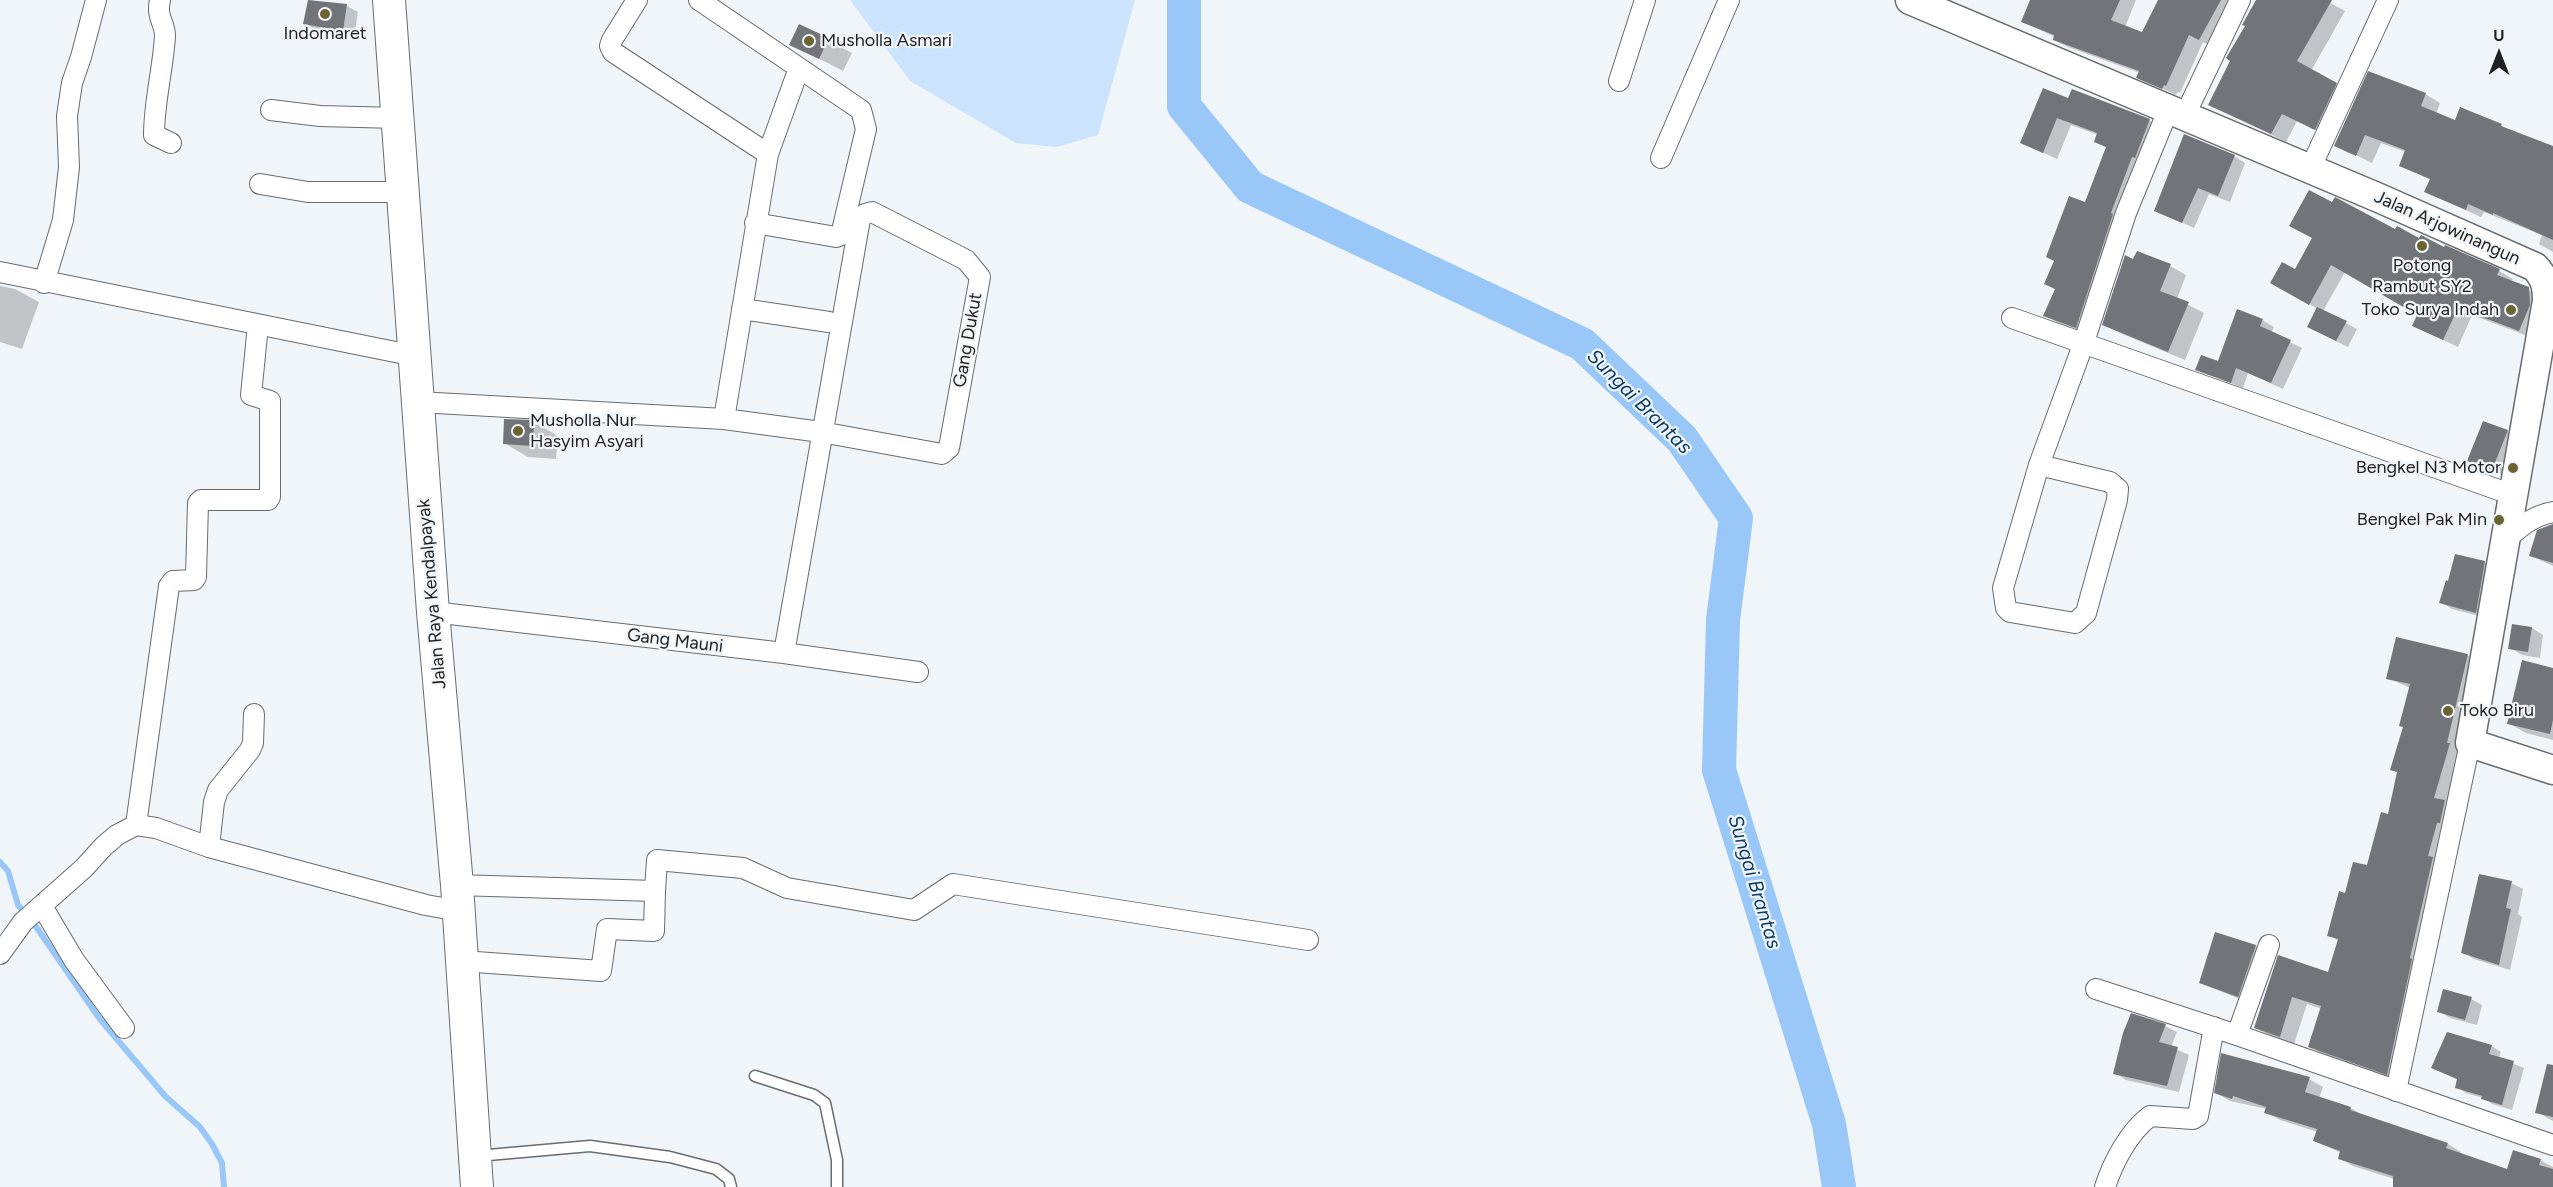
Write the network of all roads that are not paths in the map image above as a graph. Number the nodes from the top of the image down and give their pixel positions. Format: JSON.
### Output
{"nodes":[{"id":1,"x":96,"y":0,"type":"edge"},
{"id":2,"x":160,"y":0,"type":"edge"},
{"id":3,"x":389,"y":0,"type":"edge"},
{"id":4,"x":637,"y":0,"type":"edge"},
{"id":5,"x":699,"y":0,"type":"edge"},
{"id":6,"x":1645,"y":0,"type":"edge"},
{"id":7,"x":1729,"y":0,"type":"edge"},
{"id":8,"x":1910,"y":0,"type":"edge"},
{"id":9,"x":2240,"y":0,"type":"edge"},
{"id":10,"x":2388,"y":0,"type":"edge"},
{"id":11,"x":799,"y":68,"type":"junction"},
{"id":12,"x":1619,"y":81,"type":"dead end"},
{"id":13,"x":271,"y":110,"type":"dead end"},
{"id":14,"x":2177,"y":112,"type":"junction"},
{"id":15,"x":398,"y":118,"type":"junction"},
{"id":16,"x":171,"y":143,"type":"dead end"},
{"id":17,"x":768,"y":154,"type":"junction"},
{"id":18,"x":1661,"y":158,"type":"dead end"},
{"id":19,"x":2310,"y":169,"type":"junction"},
{"id":20,"x":260,"y":184,"type":"dead end"},
{"id":21,"x":403,"y":192,"type":"junction"},
{"id":22,"x":755,"y":223,"type":"junction"},
{"id":23,"x":0,"y":272,"type":"edge"},
{"id":24,"x":44,"y":283,"type":"junction"},
{"id":25,"x":2550,"y":285,"type":"edge"},
{"id":26,"x":742,"y":309,"type":"junction"},
{"id":27,"x":2012,"y":318,"type":"dead end"},
{"id":28,"x":829,"y":322,"type":"dead end"},
{"id":29,"x":258,"y":325,"type":"junction"},
{"id":30,"x":2546,"y":341,"type":"edge"},
{"id":31,"x":2083,"y":345,"type":"junction"},
{"id":32,"x":415,"y":356,"type":"junction"},
{"id":33,"x":418,"y":402,"type":"junction"},
{"id":34,"x":724,"y":419,"type":"junction"},
{"id":35,"x":821,"y":432,"type":"junction"},
{"id":36,"x":2039,"y":465,"type":"junction"},
{"id":37,"x":2513,"y":495,"type":"junction"},
{"id":38,"x":2553,"y":512,"type":"edge"},
{"id":39,"x":2504,"y":541,"type":"junction"},
{"id":40,"x":433,"y":612,"type":"junction"},
{"id":41,"x":784,"y":653,"type":"junction"},
{"id":42,"x":918,"y":672,"type":"dead end"},
{"id":43,"x":254,"y":714,"type":"dead end"},
{"id":44,"x":2470,"y":743,"type":"junction"},
{"id":45,"x":2553,"y":770,"type":"edge"},
{"id":46,"x":136,"y":825,"type":"junction"},
{"id":47,"x":209,"y":847,"type":"junction"},
{"id":48,"x":656,"y":891,"type":"junction"},
{"id":49,"x":458,"y":898,"type":"junction"},
{"id":50,"x":40,"y":908,"type":"junction"},
{"id":51,"x":1308,"y":940,"type":"dead end"},
{"id":52,"x":2269,"y":945,"type":"dead end"},
{"id":53,"x":0,"y":954,"type":"edge"},
{"id":54,"x":462,"y":962,"type":"junction"},
{"id":55,"x":2096,"y":989,"type":"dead end"},
{"id":56,"x":2214,"y":1027,"type":"junction"},
{"id":57,"x":124,"y":1028,"type":"dead end"},
{"id":58,"x":2237,"y":1035,"type":"junction"},
{"id":59,"x":754,"y":1076,"type":"dead end"},
{"id":60,"x":2396,"y":1091,"type":"junction"},
{"id":61,"x":2553,"y":1145,"type":"edge"},
{"id":62,"x":475,"y":1156,"type":"junction"},
{"id":63,"x":477,"y":1187,"type":"edge"},
{"id":64,"x":731,"y":1187,"type":"edge"},
{"id":65,"x":837,"y":1187,"type":"edge"},
{"id":66,"x":2105,"y":1187,"type":"edge"}],
"edges":[{"from":1,"to":24,"type":"street"},
{"from":2,"to":16,"type":"street"},
{"from":3,"to":15,"type":"main road","name":"Jalan Raya Kendalpayak"},
{"from":4,"to":17,"type":"street"},
{"from":5,"to":11,"type":"street"},
{"from":6,"to":12,"type":"street"},
{"from":7,"to":18,"type":"street"},
{"from":8,"to":14,"type":"main road","name":"Jalan Arjowinangun"},
{"from":9,"to":14,"type":"street"},
{"from":10,"to":19,"type":"street"},
{"from":11,"to":17,"type":"street"},
{"from":11,"to":22,"type":"street"},
{"from":13,"to":15,"type":"street"},
{"from":14,"to":19,"type":"main road","name":"Jalan Arjowinangun"},
{"from":14,"to":31,"type":"street"},
{"from":15,"to":21,"type":"main road","name":"Jalan Raya Kendalpayak"},
{"from":17,"to":22,"type":"street"},
{"from":19,"to":25,"type":"main road","name":"Jalan Arjowinangun"},
{"from":20,"to":21,"type":"street"},
{"from":21,"to":32,"type":"main road","name":"Jalan Raya Kendalpayak"},
{"from":22,"to":26,"type":"street"},
{"from":23,"to":24,"type":"street"},
{"from":24,"to":29,"type":"street"},
{"from":25,"to":30,"type":"main road","name":"Jalan Arjowinangun"},
{"from":26,"to":28,"type":"street"},
{"from":26,"to":34,"type":"street"},
{"from":27,"to":31,"type":"street"},
{"from":29,"to":32,"type":"street"},
{"from":29,"to":46,"type":"street"},
{"from":30,"to":37,"type":"main road","name":"Jalan Arjowinangun"},
{"from":31,"to":36,"type":"street"},
{"from":31,"to":37,"type":"street"},
{"from":32,"to":33,"type":"main road","name":"Jalan Raya Kendalpayak"},
{"from":33,"to":34,"type":"street"},
{"from":33,"to":40,"type":"main road","name":"Jalan Raya Kendalpayak"},
{"from":34,"to":35,"type":"street"},
{"from":35,"to":35,"type":"street","name":"Gang Dukut"},
{"from":35,"to":41,"type":"street"},
{"from":36,"to":36,"type":"street"},
{"from":37,"to":39,"type":"main road","name":"Jalan Arjowinangun"},
{"from":38,"to":39,"type":"street"},
{"from":39,"to":44,"type":"main road","name":"Jalan Arjowinangun"},
{"from":40,"to":41,"type":"street","name":"Gang Mauni"},
{"from":40,"to":49,"type":"main road","name":"Jalan Raya Kendalpayak"},
{"from":41,"to":42,"type":"street","name":"Gang Mauni"},
{"from":43,"to":47,"type":"street"},
{"from":44,"to":45,"type":"main road"},
{"from":44,"to":60,"type":"street"},
{"from":46,"to":47,"type":"street"},
{"from":46,"to":50,"type":"street"},
{"from":47,"to":49,"type":"street"},
{"from":48,"to":49,"type":"street"},
{"from":48,"to":51,"type":"street"},
{"from":48,"to":54,"type":"street"},
{"from":49,"to":54,"type":"main road","name":"Jalan Raya Kendalpayak"},
{"from":50,"to":53,"type":"street"},
{"from":50,"to":57,"type":"street"},
{"from":52,"to":58,"type":"street"},
{"from":54,"to":62,"type":"main road","name":"Jalan Raya Kendalpayak"},
{"from":55,"to":56,"type":"street"},
{"from":56,"to":58,"type":"street"},
{"from":56,"to":66,"type":"street"},
{"from":58,"to":60,"type":"street"},
{"from":59,"to":65,"type":"lane"},
{"from":60,"to":61,"type":"street"},
{"from":62,"to":63,"type":"main road","name":"Jalan Raya Kendalpayak"},
{"from":62,"to":64,"type":"lane"}]}
